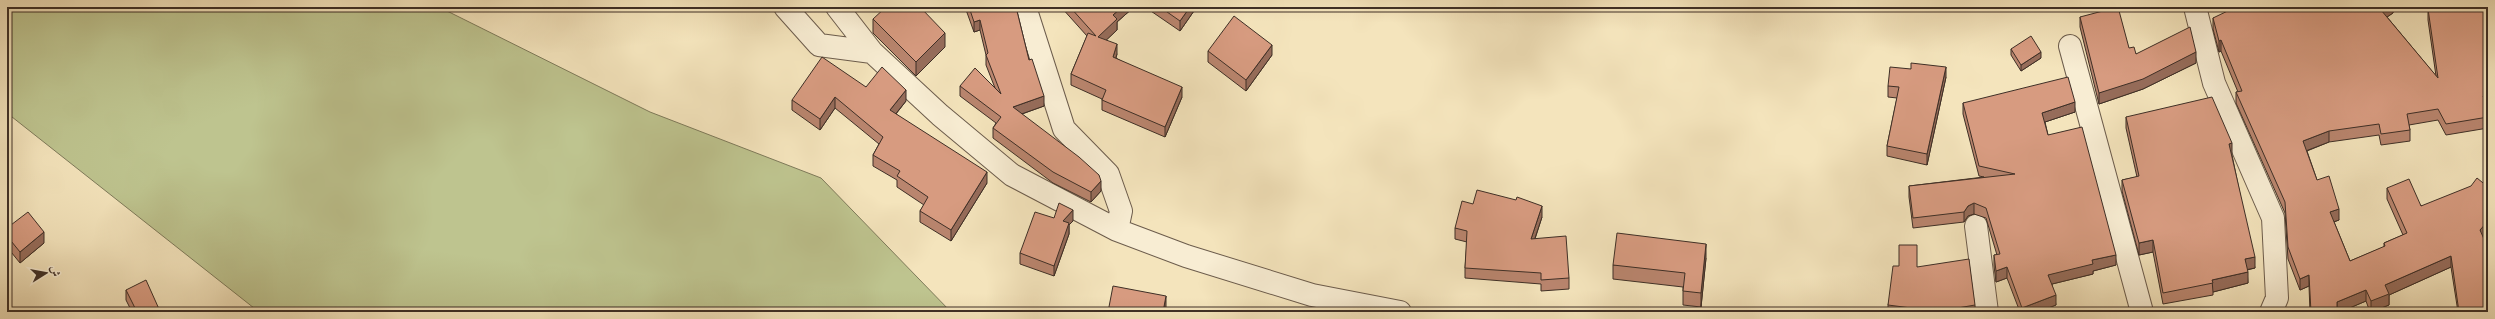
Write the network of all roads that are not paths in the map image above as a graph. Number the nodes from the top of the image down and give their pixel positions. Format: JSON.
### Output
{"nodes":[{"id":1,"x":785,"y":7,"type":"edge"},
{"id":2,"x":837,"y":7,"type":"edge"},
{"id":3,"x":1025,"y":7,"type":"edge"},
{"id":4,"x":2195,"y":7,"type":"edge"},
{"id":5,"x":2070,"y":46,"type":"dead end"},
{"id":6,"x":872,"y":52,"type":"junction"},
{"id":7,"x":1976,"y":226,"type":"dead end"},
{"id":8,"x":1117,"y":230,"type":"junction"},
{"id":9,"x":1400,"y":312,"type":"edge"},
{"id":10,"x":1988,"y":312,"type":"edge"},
{"id":11,"x":2142,"y":312,"type":"edge"},
{"id":12,"x":2271,"y":312,"type":"edge"}],
"edges":[{"from":1,"to":6,"type":"street"},
{"from":2,"to":6,"type":"street"},
{"from":3,"to":8,"type":"street"},
{"from":4,"to":12,"type":"street"},
{"from":5,"to":11,"type":"street"},
{"from":6,"to":8,"type":"street"},
{"from":7,"to":10,"type":"street"},
{"from":8,"to":9,"type":"street"}]}
